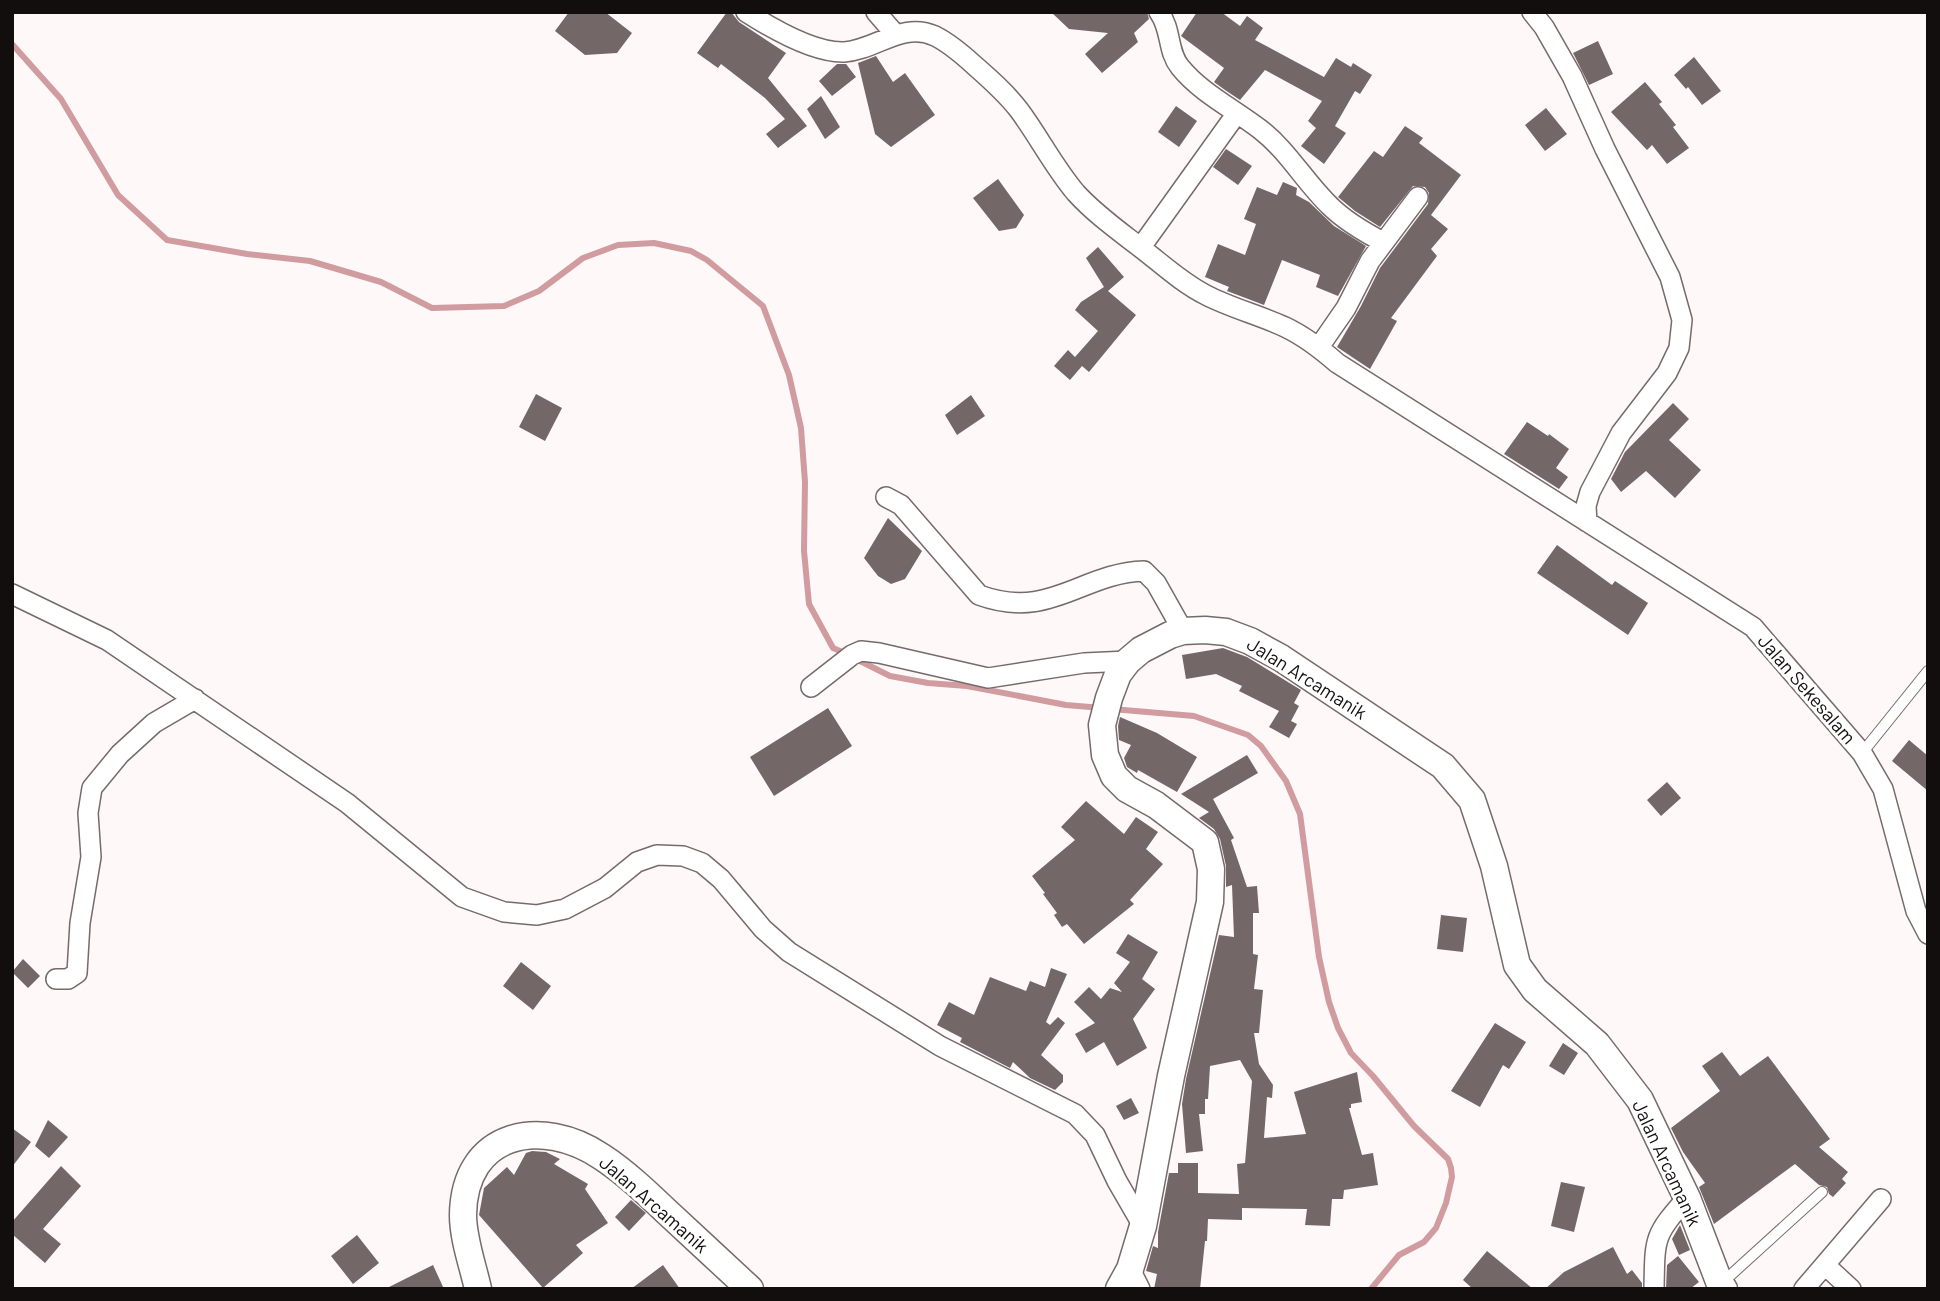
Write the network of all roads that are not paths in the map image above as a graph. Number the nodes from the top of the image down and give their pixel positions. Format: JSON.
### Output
{"nodes":[{"id":1,"x":746,"y":12,"type":"edge"},
{"id":2,"x":876,"y":12,"type":"edge"},
{"id":3,"x":1159,"y":12,"type":"edge"},
{"id":4,"x":1532,"y":12,"type":"edge"},
{"id":5,"x":895,"y":34,"type":"junction"},
{"id":6,"x":1237,"y":113,"type":"junction"},
{"id":7,"x":1418,"y":197,"type":"dead end"},
{"id":8,"x":1383,"y":243,"type":"junction"},
{"id":9,"x":1141,"y":247,"type":"junction"},
{"id":10,"x":1319,"y":347,"type":"junction"},
{"id":11,"x":886,"y":498,"type":"dead end"},
{"id":12,"x":1587,"y":522,"type":"junction"},
{"id":13,"x":12,"y":594,"type":"edge"},
{"id":14,"x":1183,"y":631,"type":"junction"},
{"id":15,"x":1128,"y":661,"type":"junction"},
{"id":16,"x":1928,"y":671,"type":"edge"},
{"id":17,"x":811,"y":687,"type":"dead end"},
{"id":18,"x":195,"y":699,"type":"junction"},
{"id":19,"x":1862,"y":753,"type":"junction"},
{"id":20,"x":1928,"y":934,"type":"edge"},
{"id":21,"x":56,"y":979,"type":"dead end"},
{"id":22,"x":1822,"y":1192,"type":"dead end"},
{"id":23,"x":1687,"y":1198,"type":"junction"},
{"id":24,"x":1881,"y":1199,"type":"dead end"},
{"id":25,"x":1143,"y":1226,"type":"junction"},
{"id":26,"x":1825,"y":1265,"type":"junction"},
{"id":27,"x":1130,"y":1282,"type":"edge"},
{"id":28,"x":1722,"y":1287,"type":"edge"},
{"id":29,"x":478,"y":1289,"type":"edge"},
{"id":30,"x":750,"y":1289,"type":"edge"},
{"id":31,"x":1654,"y":1289,"type":"edge"},
{"id":32,"x":1804,"y":1289,"type":"edge"},
{"id":33,"x":1851,"y":1289,"type":"edge"}],
"edges":[{"from":1,"to":5,"type":"street"},
{"from":2,"to":5,"type":"street"},
{"from":3,"to":6,"type":"street"},
{"from":4,"to":12,"type":"street"},
{"from":5,"to":9,"type":"street","name":"Jalan Sekesalam"},
{"from":6,"to":8,"type":"street"},
{"from":6,"to":9,"type":"street"},
{"from":7,"to":8,"type":"street"},
{"from":8,"to":10,"type":"street"},
{"from":9,"to":10,"type":"street","name":"Jalan Sekesalam"},
{"from":10,"to":12,"type":"street","name":"Jalan Sekesalam"},
{"from":11,"to":14,"type":"street"},
{"from":12,"to":19,"type":"street","name":"Jalan Sekesalam"},
{"from":13,"to":18,"type":"street"},
{"from":14,"to":15,"type":"street","name":"Jalan Arcamanik"},
{"from":14,"to":23,"type":"street","name":"Jalan Arcamanik"},
{"from":15,"to":17,"type":"street"},
{"from":15,"to":25,"type":"street","name":"Jalan Arcamanik"},
{"from":16,"to":19,"type":"lane"},
{"from":18,"to":21,"type":"street"},
{"from":18,"to":25,"type":"street"},
{"from":19,"to":20,"type":"street","name":"Jalan Sekesalam"},
{"from":22,"to":28,"type":"lane"},
{"from":23,"to":28,"type":"street","name":"Jalan Arcamanik"},
{"from":23,"to":31,"type":"street"},
{"from":24,"to":26,"type":"street"},
{"from":25,"to":27,"type":"street","name":"Jalan Arcamanik"},
{"from":26,"to":32,"type":"street"},
{"from":26,"to":33,"type":"street"},
{"from":29,"to":30,"type":"street","name":"Jalan Arcamanik"}]}
